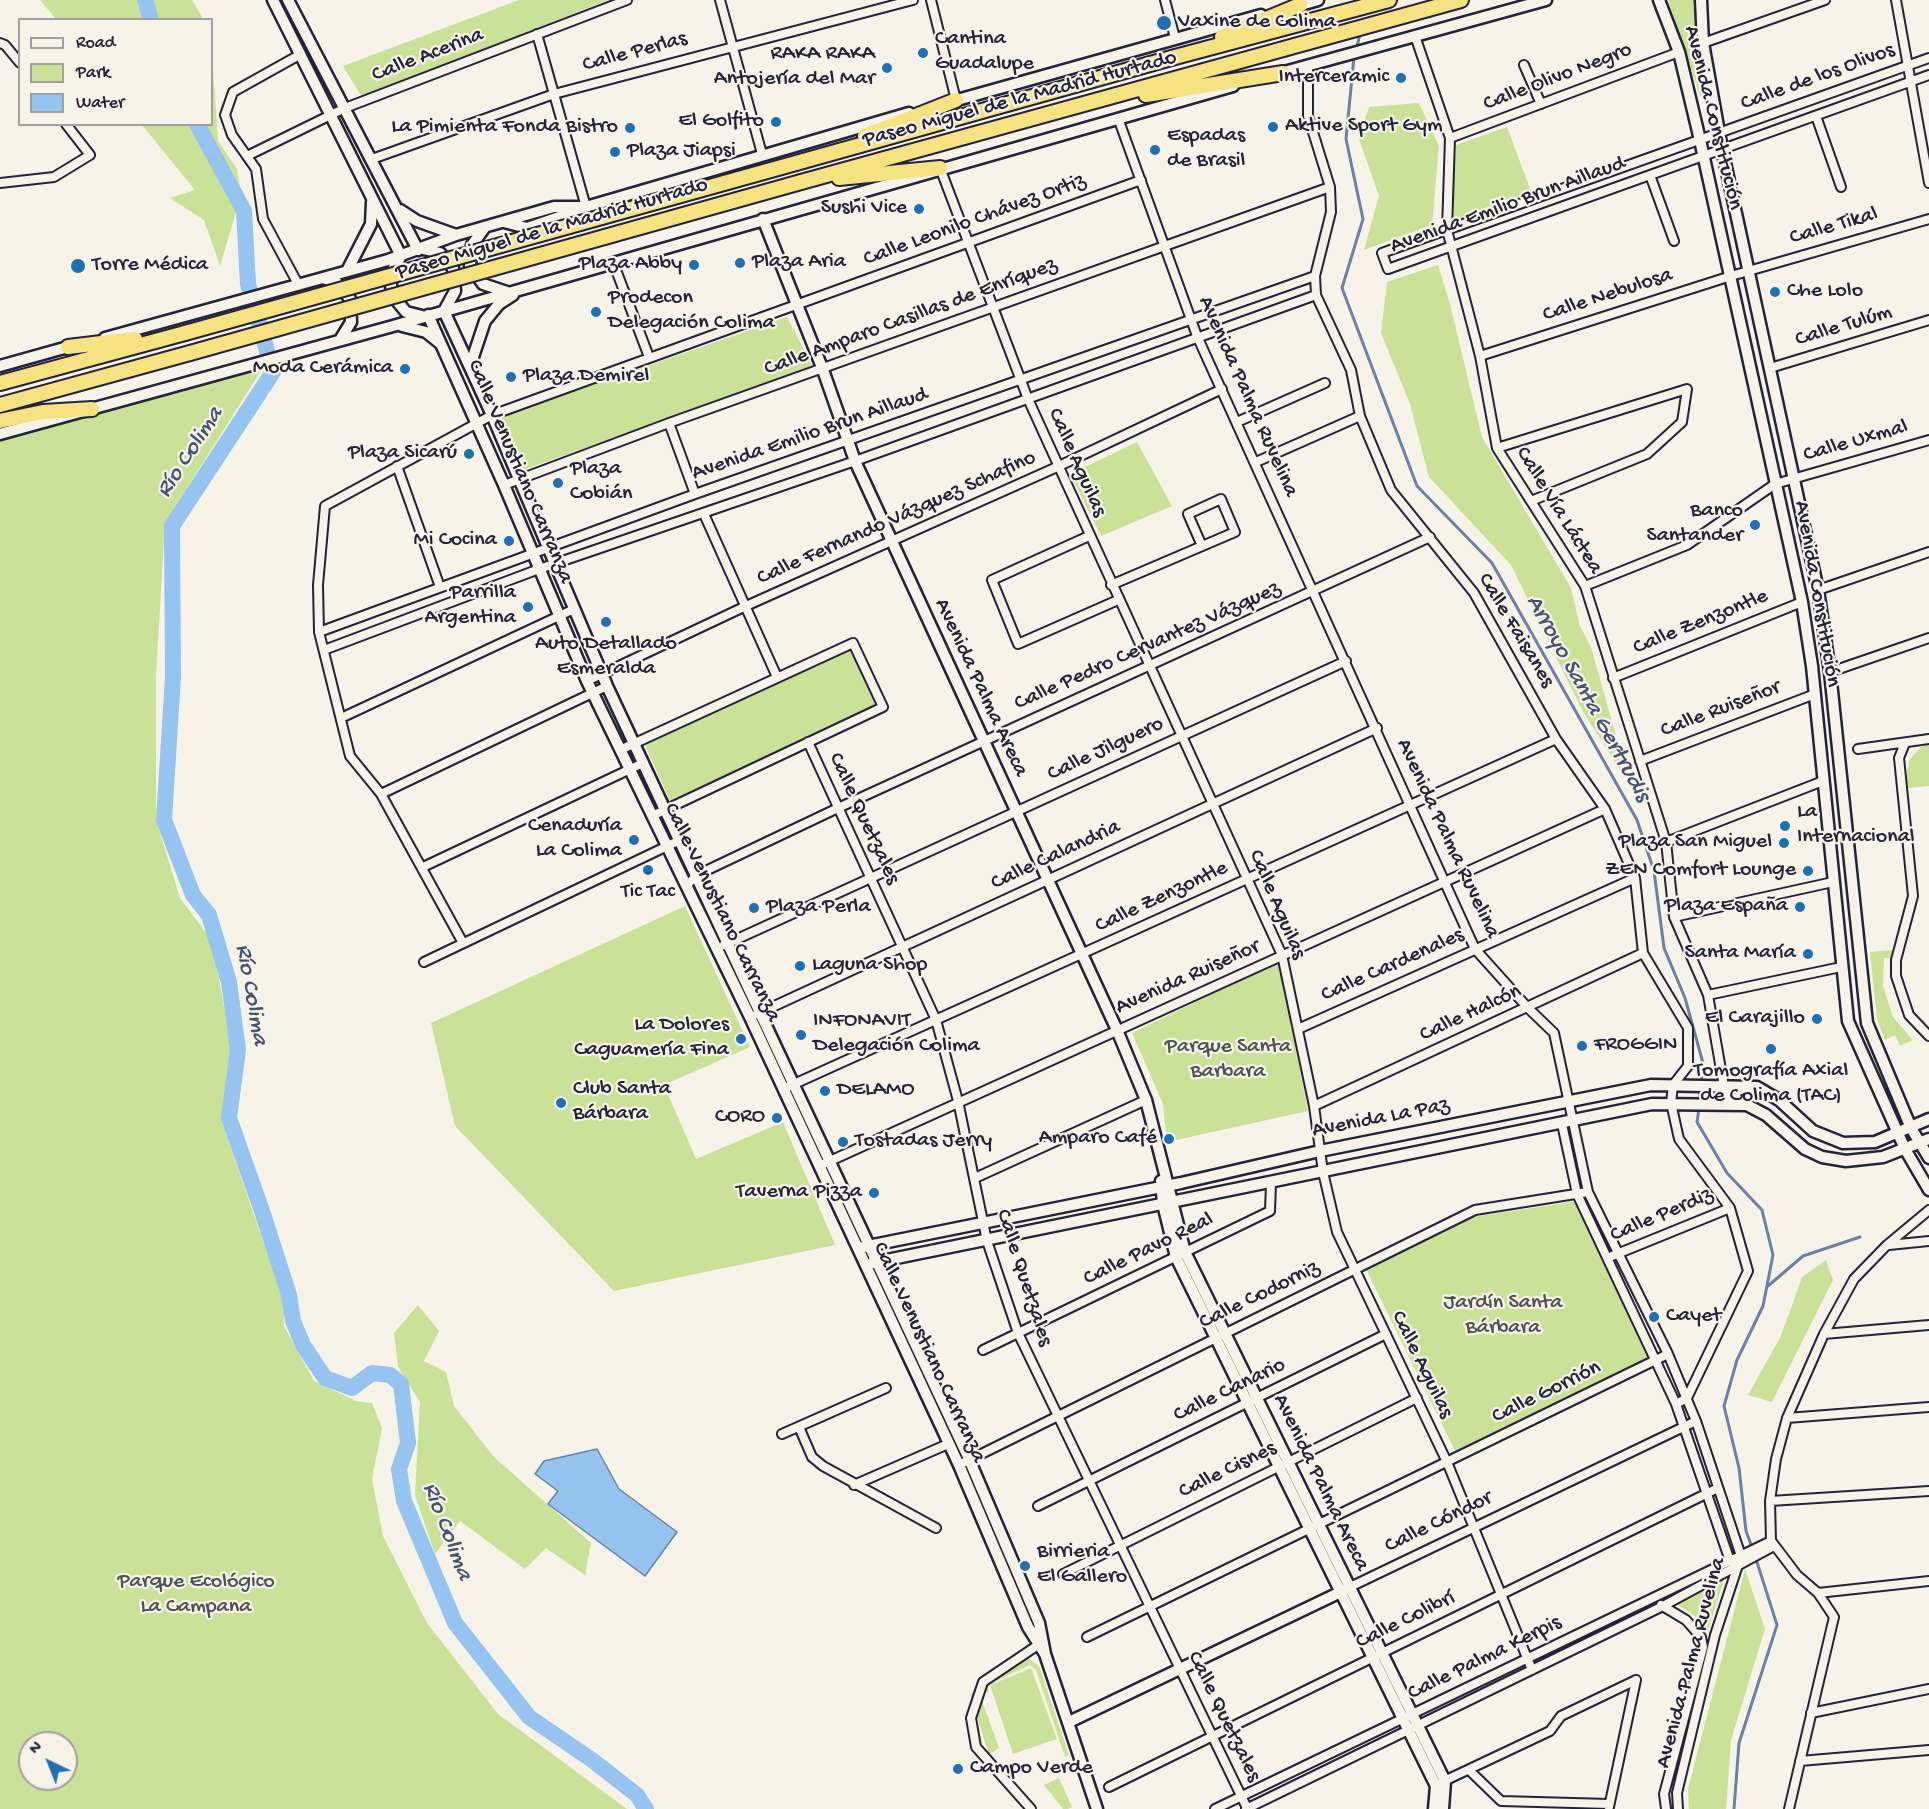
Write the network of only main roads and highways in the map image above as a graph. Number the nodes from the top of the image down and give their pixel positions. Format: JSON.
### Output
{"nodes":[{"id":1,"x":1461,"y":0,"type":"edge"},
{"id":2,"x":1387,"y":1,"type":"edge"},
{"id":3,"x":1301,"y":2,"type":"edge"},
{"id":4,"x":1175,"y":57,"type":"junction"},
{"id":5,"x":1283,"y":73,"type":"road end"},
{"id":6,"x":956,"y":100,"type":"road end"},
{"id":7,"x":1079,"y":105,"type":"junction"},
{"id":8,"x":796,"y":163,"type":"junction"},
{"id":9,"x":940,"y":168,"type":"road end"},
{"id":10,"x":801,"y":182,"type":"junction"},
{"id":11,"x":185,"y":333,"type":"junction"},
{"id":12,"x":68,"y":347,"type":"road end"},
{"id":13,"x":0,"y":383,"type":"edge"},
{"id":14,"x":0,"y":405,"type":"edge"},
{"id":15,"x":92,"y":409,"type":"road end"},
{"id":16,"x":0,"y":421,"type":"edge"}],
"edges":[{"from":1,"to":7,"type":"highway","name":"Paseo Miguel de la Madrid Hurtado"},
{"from":2,"to":4,"type":"highway","name":"Paseo Miguel de la Madrid Hurtado"},
{"from":3,"to":4,"type":"highway"},
{"from":4,"to":8,"type":"highway","name":"Paseo Miguel de la Madrid Hurtado"},
{"from":5,"to":7,"type":"highway"},
{"from":6,"to":8,"type":"highway"},
{"from":7,"to":10,"type":"highway","name":"Paseo Miguel de la Madrid Hurtado"},
{"from":8,"to":11,"type":"highway","name":"Paseo Miguel de la Madrid Hurtado","bridge":true},
{"from":9,"to":10,"type":"highway"},
{"from":10,"to":14,"type":"highway","name":"Paseo Miguel de la Madrid Hurtado","bridge":true},
{"from":11,"to":12,"type":"highway"},
{"from":11,"to":13,"type":"highway","name":"Paseo Miguel de la Madrid Hurtado"},
{"from":15,"to":16,"type":"highway"}]}
